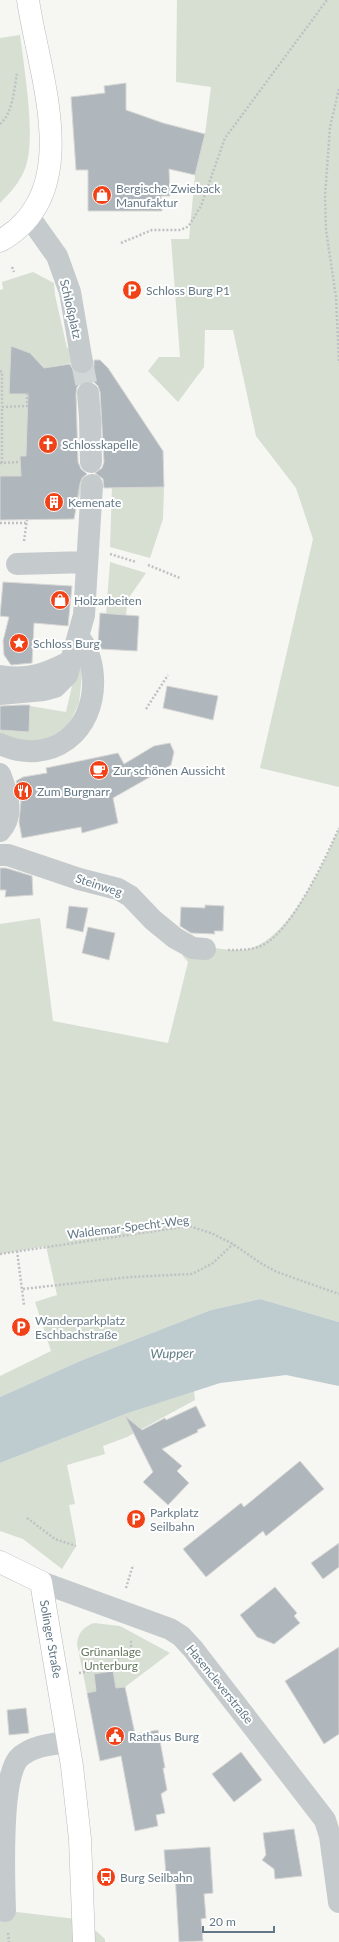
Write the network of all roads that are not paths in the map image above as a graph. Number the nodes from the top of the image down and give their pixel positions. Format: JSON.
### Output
{"nodes":[{"id":1,"x":28,"y":0,"type":"edge"},
{"id":2,"x":30,"y":218,"type":"junction"},
{"id":3,"x":0,"y":241,"type":"edge"},
{"id":4,"x":82,"y":362,"type":"tunnel mouth"},
{"id":5,"x":88,"y":393,"type":"tunnel mouth"},
{"id":6,"x":91,"y":462,"type":"dead end"},
{"id":7,"x":92,"y":485,"type":"dead end"},
{"id":8,"x":86,"y":562,"type":"junction"},
{"id":9,"x":8,"y":564,"type":"edge"},
{"id":10,"x":79,"y":638,"type":"junction"},
{"id":11,"x":71,"y":661,"type":"junction"},
{"id":12,"x":0,"y":676,"type":"edge"},
{"id":13,"x":0,"y":694,"type":"edge"},
{"id":14,"x":0,"y":744,"type":"edge"},
{"id":15,"x":0,"y":774,"type":"edge"},
{"id":16,"x":0,"y":831,"type":"edge"},
{"id":17,"x":0,"y":855,"type":"edge"},
{"id":18,"x":205,"y":948,"type":"road end"},
{"id":19,"x":0,"y":1562,"type":"edge"},
{"id":20,"x":41,"y":1582,"type":"junction"},
{"id":21,"x":69,"y":1742,"type":"junction"},
{"id":22,"x":335,"y":1835,"type":"edge"},
{"id":23,"x":339,"y":1902,"type":"edge"},
{"id":24,"x":5,"y":1910,"type":"dead end"},
{"id":25,"x":84,"y":1942,"type":"edge"}],
"edges":[{"from":1,"to":2,"type":"main road"},
{"from":2,"to":3,"type":"main road"},
{"from":2,"to":4,"type":"street","name":"Schloßplatz"},
{"from":5,"to":6,"type":"street"},
{"from":7,"to":8,"type":"street"},
{"from":8,"to":9,"type":"street"},
{"from":8,"to":10,"type":"street"},
{"from":10,"to":11,"type":"street"},
{"from":10,"to":14,"type":"street"},
{"from":11,"to":12,"type":"street"},
{"from":11,"to":13,"type":"street"},
{"from":15,"to":16,"type":"street"},
{"from":17,"to":18,"type":"street","name":"Steinweg"},
{"from":19,"to":20,"type":"main road"},
{"from":20,"to":21,"type":"main road","name":"Solinger Straße"},
{"from":20,"to":22,"type":"street","name":"Hasencleverstraße"},
{"from":21,"to":24,"type":"street"},
{"from":21,"to":25,"type":"main road","name":"Solinger Straße"},
{"from":22,"to":23,"type":"street","name":"Hasencleverstraße"}]}
